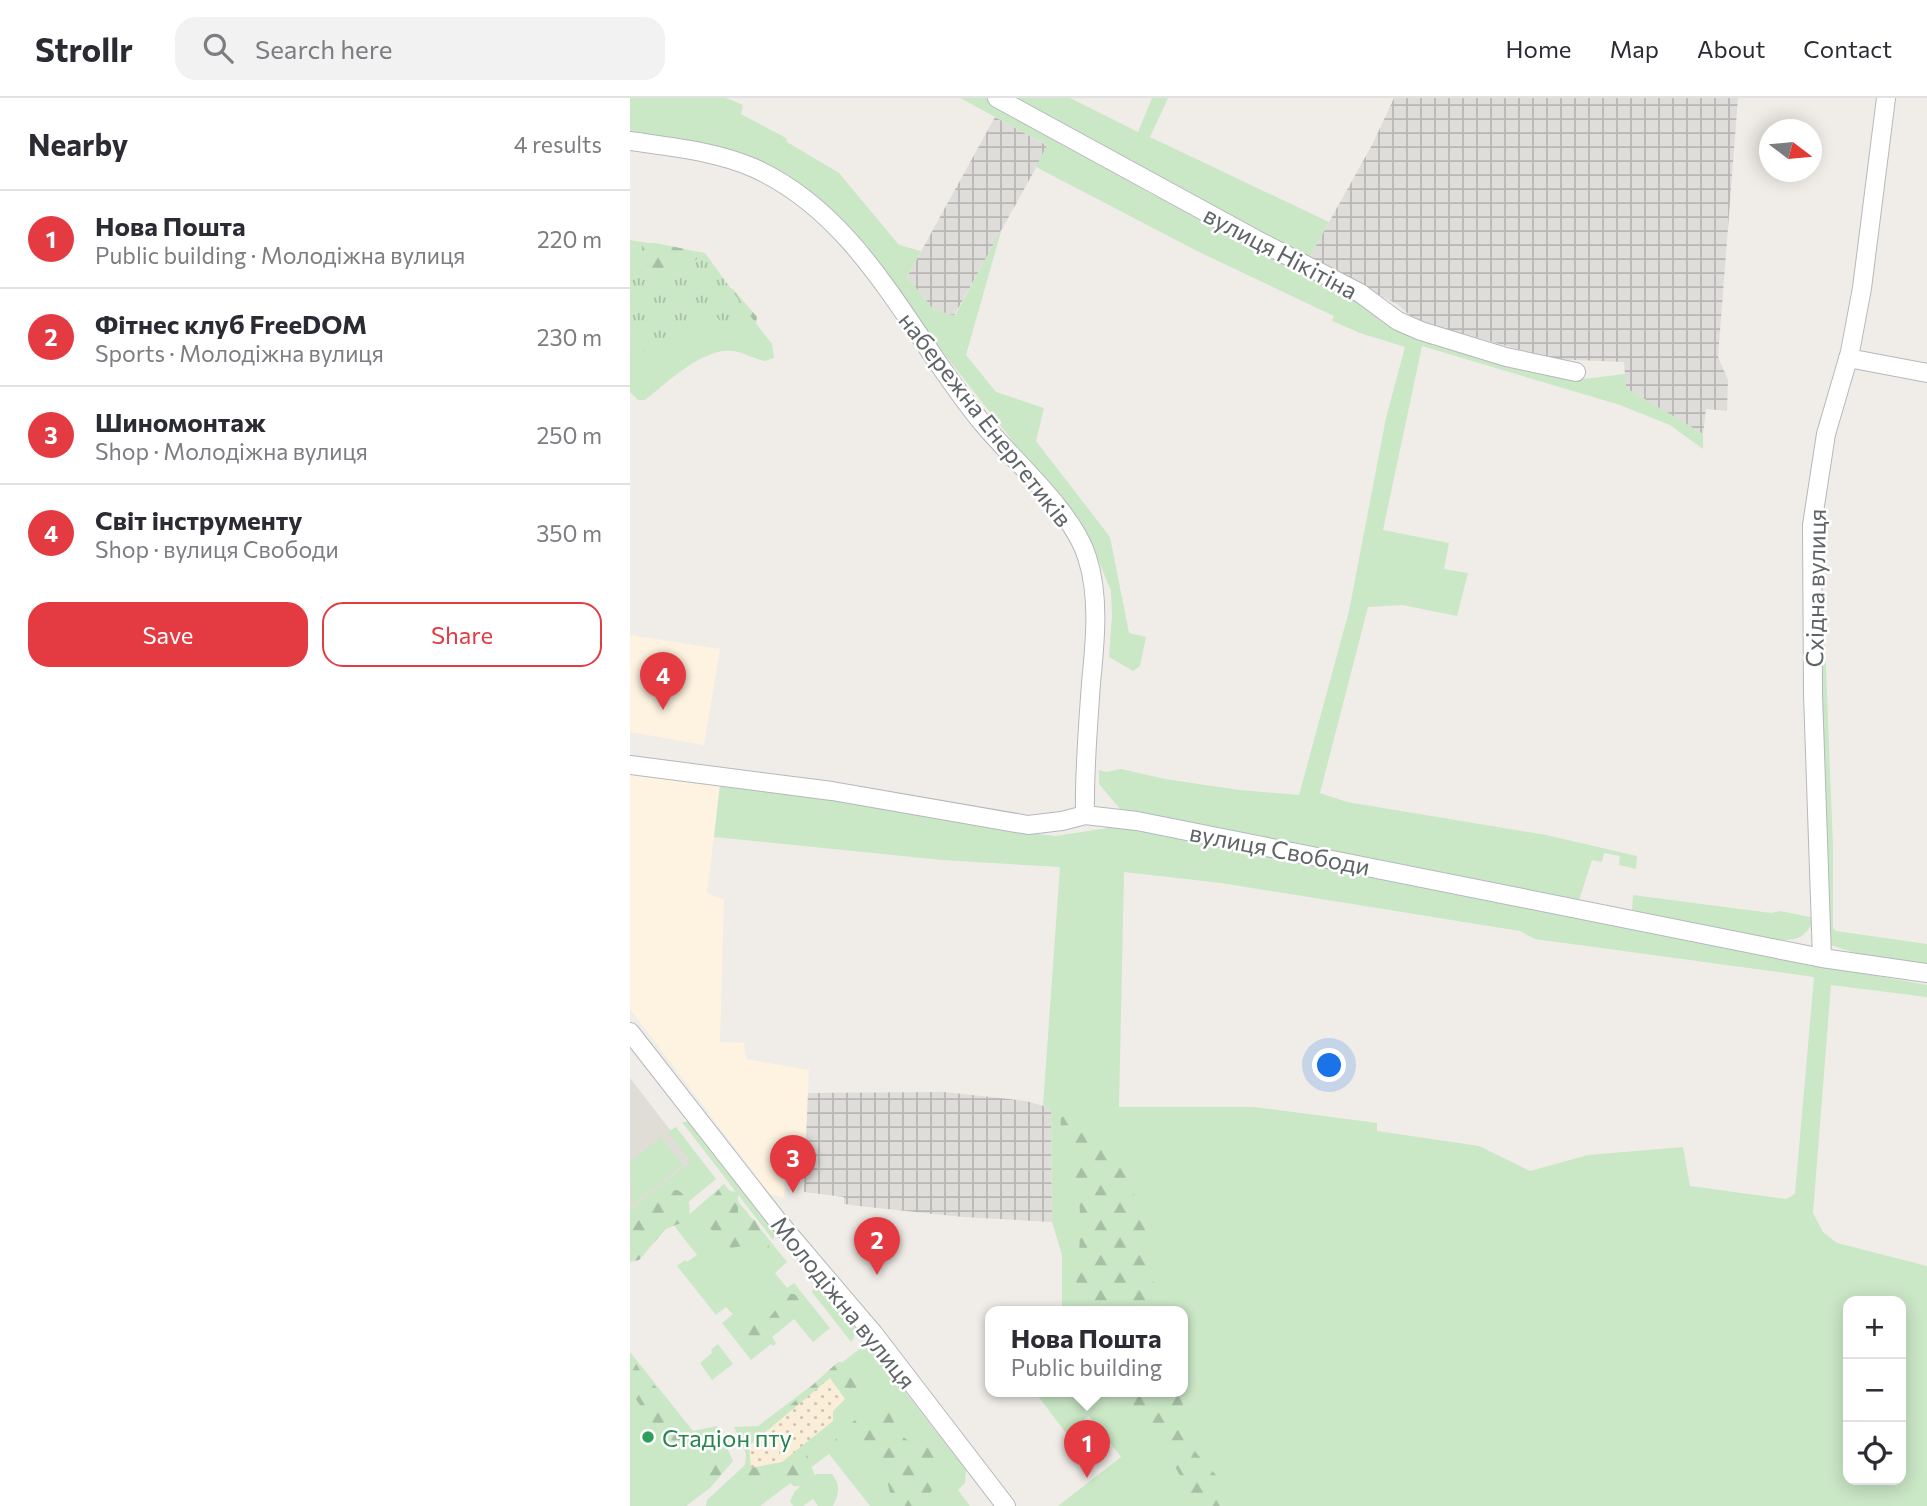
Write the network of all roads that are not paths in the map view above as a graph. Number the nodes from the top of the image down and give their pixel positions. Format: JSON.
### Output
{"nodes":[{"id":1,"x":997,"y":98,"type":"edge"},
{"id":2,"x":1886,"y":98,"type":"edge"},
{"id":3,"x":630,"y":141,"type":"edge"},
{"id":4,"x":1848,"y":358,"type":"junction"},
{"id":5,"x":1576,"y":372,"type":"dead end"},
{"id":6,"x":1927,"y":373,"type":"edge"},
{"id":7,"x":630,"y":765,"type":"edge"},
{"id":8,"x":1085,"y":815,"type":"junction"},
{"id":9,"x":1822,"y":958,"type":"junction"},
{"id":10,"x":1927,"y":973,"type":"edge"},
{"id":11,"x":630,"y":1032,"type":"edge"},
{"id":12,"x":1006,"y":1506,"type":"edge"}],
"edges":[{"from":1,"to":5,"type":"street","name":"вулиця Нікітіна"},
{"from":2,"to":4,"type":"street","name":"Східна вулиця"},
{"from":3,"to":8,"type":"street","name":"набережна Енергетиків"},
{"from":4,"to":6,"type":"street"},
{"from":4,"to":9,"type":"street","name":"Східна вулиця"},
{"from":7,"to":8,"type":"street","name":"вулиця Свободи"},
{"from":8,"to":9,"type":"street","name":"вулиця Свободи"},
{"from":9,"to":10,"type":"street","name":"вулиця Свободи"},
{"from":11,"to":12,"type":"street","name":"Молодіжна вулиця"}]}
